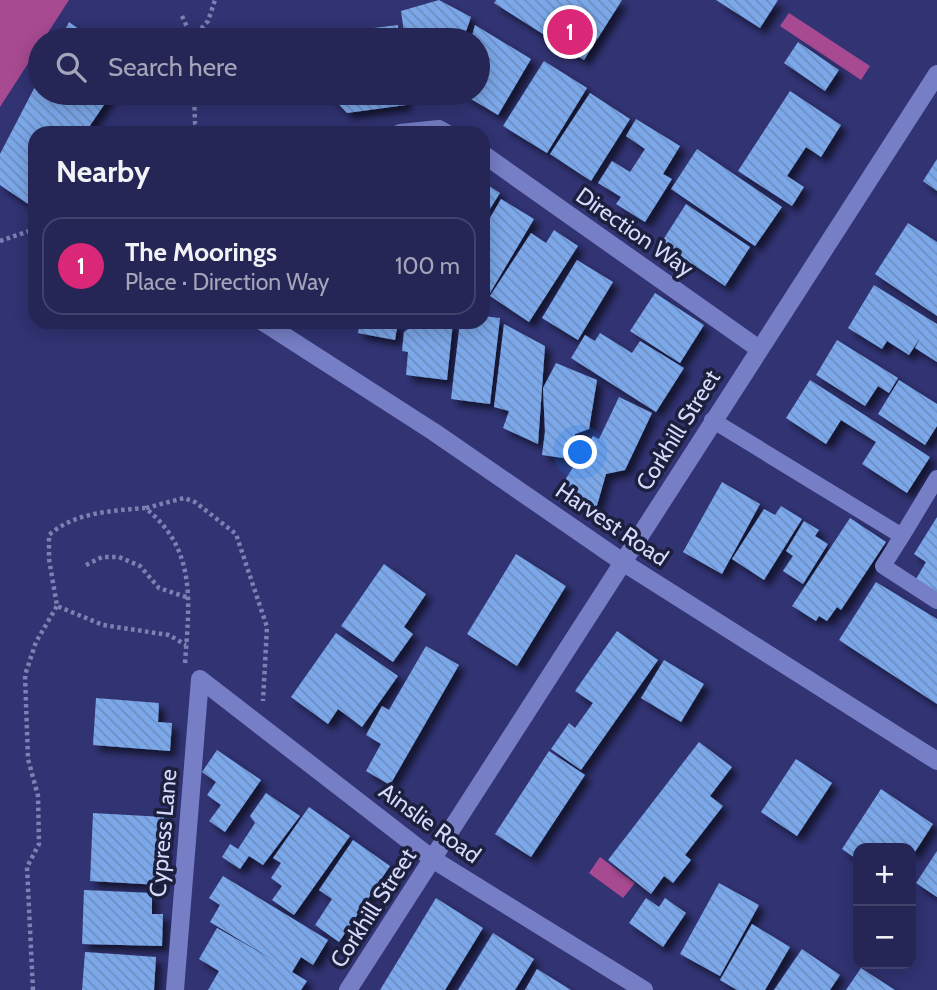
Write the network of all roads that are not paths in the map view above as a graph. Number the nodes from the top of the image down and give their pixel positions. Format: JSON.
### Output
{"nodes":[{"id":1,"x":937,"y":74,"type":"edge"},
{"id":2,"x":490,"y":159,"type":"edge"},
{"id":3,"x":274,"y":329,"type":"edge"},
{"id":4,"x":759,"y":349,"type":"junction"},
{"id":5,"x":712,"y":420,"type":"junction"},
{"id":6,"x":937,"y":478,"type":"edge"},
{"id":7,"x":902,"y":536,"type":"junction"},
{"id":8,"x":624,"y":563,"type":"junction"},
{"id":9,"x":937,"y":601,"type":"edge"},
{"id":10,"x":200,"y":679,"type":"joint"},
{"id":11,"x":937,"y":761,"type":"edge"},
{"id":12,"x":434,"y":860,"type":"junction"},
{"id":13,"x":175,"y":990,"type":"edge"},
{"id":14,"x":348,"y":990,"type":"edge"},
{"id":15,"x":644,"y":990,"type":"edge"}],
"edges":[{"from":1,"to":4,"type":"street","name":"Corkhill Street"},
{"from":2,"to":4,"type":"street","name":"Direction Way"},
{"from":3,"to":8,"type":"street","name":"Harvest Road"},
{"from":4,"to":5,"type":"street","name":"Corkhill Street"},
{"from":5,"to":7,"type":"lane"},
{"from":5,"to":8,"type":"street","name":"Corkhill Street"},
{"from":6,"to":7,"type":"lane"},
{"from":7,"to":9,"type":"lane"},
{"from":8,"to":11,"type":"street","name":"Harvest Road"},
{"from":8,"to":12,"type":"street","name":"Corkhill Street"},
{"from":10,"to":12,"type":"street","name":"Ainslie Road"},
{"from":10,"to":13,"type":"street","name":"Cypress Lane"},
{"from":12,"to":14,"type":"street","name":"Corkhill Street"},
{"from":12,"to":15,"type":"street","name":"Ainslie Road"}]}
